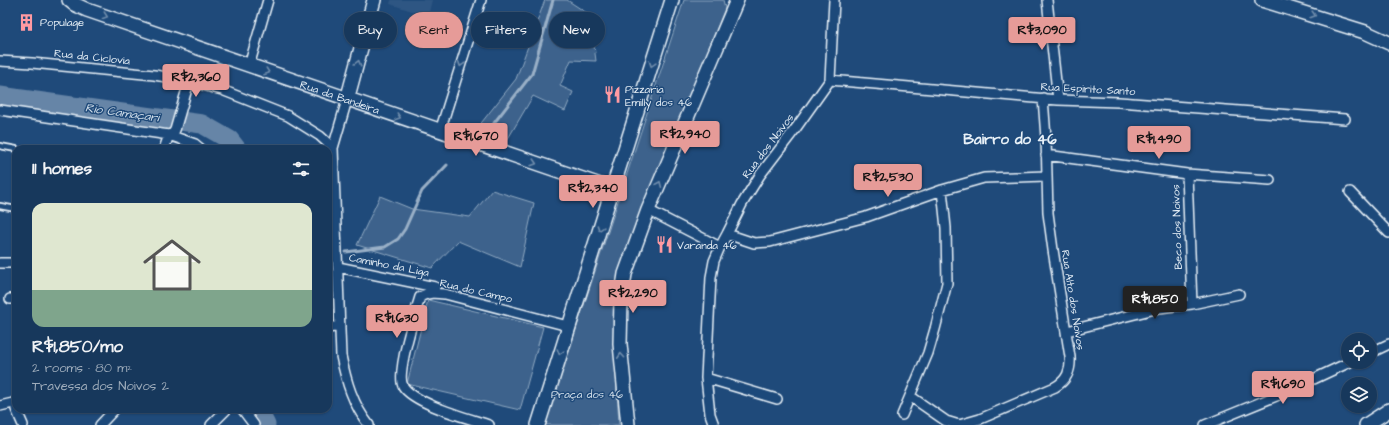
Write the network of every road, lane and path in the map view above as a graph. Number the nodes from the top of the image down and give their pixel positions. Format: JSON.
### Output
{"nodes":[{"id":1,"x":69,"y":0,"type":"edge"},
{"id":2,"x":268,"y":0,"type":"edge"},
{"id":3,"x":374,"y":0,"type":"edge"},
{"id":4,"x":481,"y":0,"type":"edge"},
{"id":5,"x":672,"y":0,"type":"edge"},
{"id":6,"x":728,"y":0,"type":"edge"},
{"id":7,"x":737,"y":0,"type":"edge"},
{"id":8,"x":834,"y":0,"type":"edge"},
{"id":9,"x":1047,"y":0,"type":"edge"},
{"id":10,"x":1262,"y":0,"type":"edge"},
{"id":11,"x":730,"y":19,"type":"junction"},
{"id":12,"x":1389,"y":43,"type":"edge"},
{"id":13,"x":0,"y":61,"type":"edge"},
{"id":14,"x":249,"y":66,"type":"junction"},
{"id":15,"x":830,"y":80,"type":"junction"},
{"id":16,"x":189,"y":82,"type":"junction"},
{"id":17,"x":1043,"y":98,"type":"junction"},
{"id":18,"x":348,"y":100,"type":"junction"},
{"id":19,"x":1058,"y":100,"type":"junction"},
{"id":20,"x":0,"y":110,"type":"edge"},
{"id":21,"x":1345,"y":119,"type":"dead end"},
{"id":22,"x":440,"y":131,"type":"junction"},
{"id":23,"x":172,"y":133,"type":"junction"},
{"id":24,"x":166,"y":145,"type":"edge"},
{"id":25,"x":196,"y":145,"type":"edge"},
{"id":26,"x":330,"y":145,"type":"edge"},
{"id":27,"x":0,"y":146,"type":"edge"},
{"id":28,"x":12,"y":148,"type":"edge"},
{"id":29,"x":333,"y":148,"type":"joint"},
{"id":30,"x":1046,"y":155,"type":"junction"},
{"id":31,"x":1187,"y":174,"type":"junction"},
{"id":32,"x":1046,"y":176,"type":"junction"},
{"id":33,"x":1270,"y":180,"type":"dead end"},
{"id":34,"x":612,"y":189,"type":"junction"},
{"id":35,"x":942,"y":190,"type":"junction"},
{"id":36,"x":1350,"y":192,"type":"dead end"},
{"id":37,"x":0,"y":206,"type":"edge"},
{"id":38,"x":12,"y":208,"type":"edge"},
{"id":39,"x":648,"y":210,"type":"junction"},
{"id":40,"x":1389,"y":233,"type":"edge"},
{"id":41,"x":727,"y":234,"type":"junction"},
{"id":42,"x":720,"y":246,"type":"junction"},
{"id":43,"x":0,"y":263,"type":"edge"},
{"id":44,"x":12,"y":263,"type":"edge"},
{"id":45,"x":338,"y":267,"type":"junction"},
{"id":46,"x":435,"y":287,"type":"dead end"},
{"id":47,"x":1239,"y":294,"type":"dead end"},
{"id":48,"x":1192,"y":304,"type":"junction"},
{"id":49,"x":340,"y":326,"type":"junction"},
{"id":50,"x":568,"y":326,"type":"junction"},
{"id":51,"x":332,"y":327,"type":"edge"},
{"id":52,"x":1067,"y":330,"type":"junction"},
{"id":53,"x":1389,"y":344,"type":"edge"},
{"id":54,"x":1377,"y":350,"type":"edge"},
{"id":55,"x":1341,"y":366,"type":"edge"},
{"id":56,"x":706,"y":378,"type":"junction"},
{"id":57,"x":910,"y":396,"type":"junction"},
{"id":58,"x":777,"y":399,"type":"dead end"},
{"id":59,"x":0,"y":406,"type":"edge"},
{"id":60,"x":12,"y":406,"type":"edge"},
{"id":61,"x":1389,"y":410,"type":"edge"},
{"id":62,"x":18,"y":413,"type":"edge"},
{"id":63,"x":111,"y":413,"type":"edge"},
{"id":64,"x":223,"y":413,"type":"edge"},
{"id":65,"x":245,"y":413,"type":"edge"},
{"id":66,"x":902,"y":415,"type":"dead end"},
{"id":67,"x":23,"y":425,"type":"edge"},
{"id":68,"x":100,"y":425,"type":"edge"},
{"id":69,"x":212,"y":425,"type":"edge"},
{"id":70,"x":254,"y":425,"type":"edge"},
{"id":71,"x":369,"y":425,"type":"edge"},
{"id":72,"x":489,"y":425,"type":"edge"},
{"id":73,"x":538,"y":425,"type":"edge"},
{"id":74,"x":628,"y":425,"type":"edge"},
{"id":75,"x":714,"y":425,"type":"edge"},
{"id":76,"x":1205,"y":425,"type":"edge"},
{"id":77,"x":1366,"y":425,"type":"edge"}],
"edges":[{"from":1,"to":14,"type":"street","name":"Rua da Bandeira","one_way":true},
{"from":2,"to":14,"type":"street"},
{"from":18,"to":3,"type":"street","one_way":true},
{"from":4,"to":22,"type":"street","one_way":true},
{"from":5,"to":34,"type":"street","one_way":true},
{"from":6,"to":11,"type":"street"},
{"from":7,"to":11,"type":"street"},
{"from":8,"to":15,"type":"street"},
{"from":9,"to":19,"type":"street"},
{"from":10,"to":12,"type":"street","one_way":true},
{"from":39,"to":11,"type":"street","one_way":true},
{"from":13,"to":16,"type":"street","name":"Rua da Ciclovia"},
{"from":14,"to":18,"type":"street","name":"Rua da Bandeira","one_way":true},
{"from":15,"to":17,"type":"street","name":"Rua Espirito Santo"},
{"from":15,"to":41,"type":"street","name":"Rua dos Noivos"},
{"from":16,"to":23,"type":"street"},
{"from":16,"to":26,"type":"street","name":"Rua da Ciclovia"},
{"from":17,"to":19,"type":"street","name":"Rua Espirito Santo"},
{"from":17,"to":30,"type":"street","name":"Rua Alto dos Noivos"},
{"from":18,"to":22,"type":"street","name":"Rua da Bandeira","one_way":true},
{"from":18,"to":29,"type":"street"},
{"from":19,"to":21,"type":"street","name":"Rua Espirito Santo"},
{"from":20,"to":23,"type":"street"},
{"from":22,"to":34,"type":"street","name":"Rua da Bandeira","one_way":true},
{"from":23,"to":24,"type":"street"},
{"from":23,"to":25,"type":"street"},
{"from":27,"to":28,"type":"lane"},
{"from":29,"to":45,"type":"street"},
{"from":30,"to":31,"type":"street"},
{"from":30,"to":32,"type":"street","name":"Rua Alto dos Noivos"},
{"from":31,"to":33,"type":"street"},
{"from":31,"to":48,"type":"street","name":"Beco dos Noivos"},
{"from":32,"to":35,"type":"street"},
{"from":32,"to":52,"type":"street","name":"Rua Alto dos Noivos"},
{"from":34,"to":50,"type":"street","one_way":true},
{"from":35,"to":41,"type":"street"},
{"from":35,"to":57,"type":"street"},
{"from":36,"to":40,"type":"street"},
{"from":37,"to":38,"type":"lane"},
{"from":39,"to":42,"type":"street"},
{"from":74,"to":39,"type":"street","one_way":true},
{"from":41,"to":42,"type":"street","name":"Rua dos Noivos"},
{"from":42,"to":56,"type":"street","name":"Rua dos Noivos"},
{"from":43,"to":44,"type":"street"},
{"from":45,"to":46,"type":"street","name":"Caminho da Liga"},
{"from":45,"to":49,"type":"street"},
{"from":47,"to":48,"type":"street"},
{"from":48,"to":52,"type":"street"},
{"from":49,"to":51,"type":"street"},
{"from":49,"to":71,"type":"street"},
{"from":50,"to":72,"type":"street","name":"Rua do Campo"},
{"from":50,"to":73,"type":"street","one_way":true},
{"from":52,"to":57,"type":"street","name":"Rua Alto dos Noivos"},
{"from":53,"to":54,"type":"street"},
{"from":55,"to":76,"type":"street"},
{"from":56,"to":58,"type":"street"},
{"from":56,"to":75,"type":"street","name":"Rua dos Noivos"},
{"from":57,"to":66,"type":"street"},
{"from":59,"to":60,"type":"street"},
{"from":61,"to":77,"type":"street"},
{"from":62,"to":67,"type":"street"},
{"from":63,"to":68,"type":"street"},
{"from":64,"to":69,"type":"street"},
{"from":65,"to":70,"type":"street"}]}
